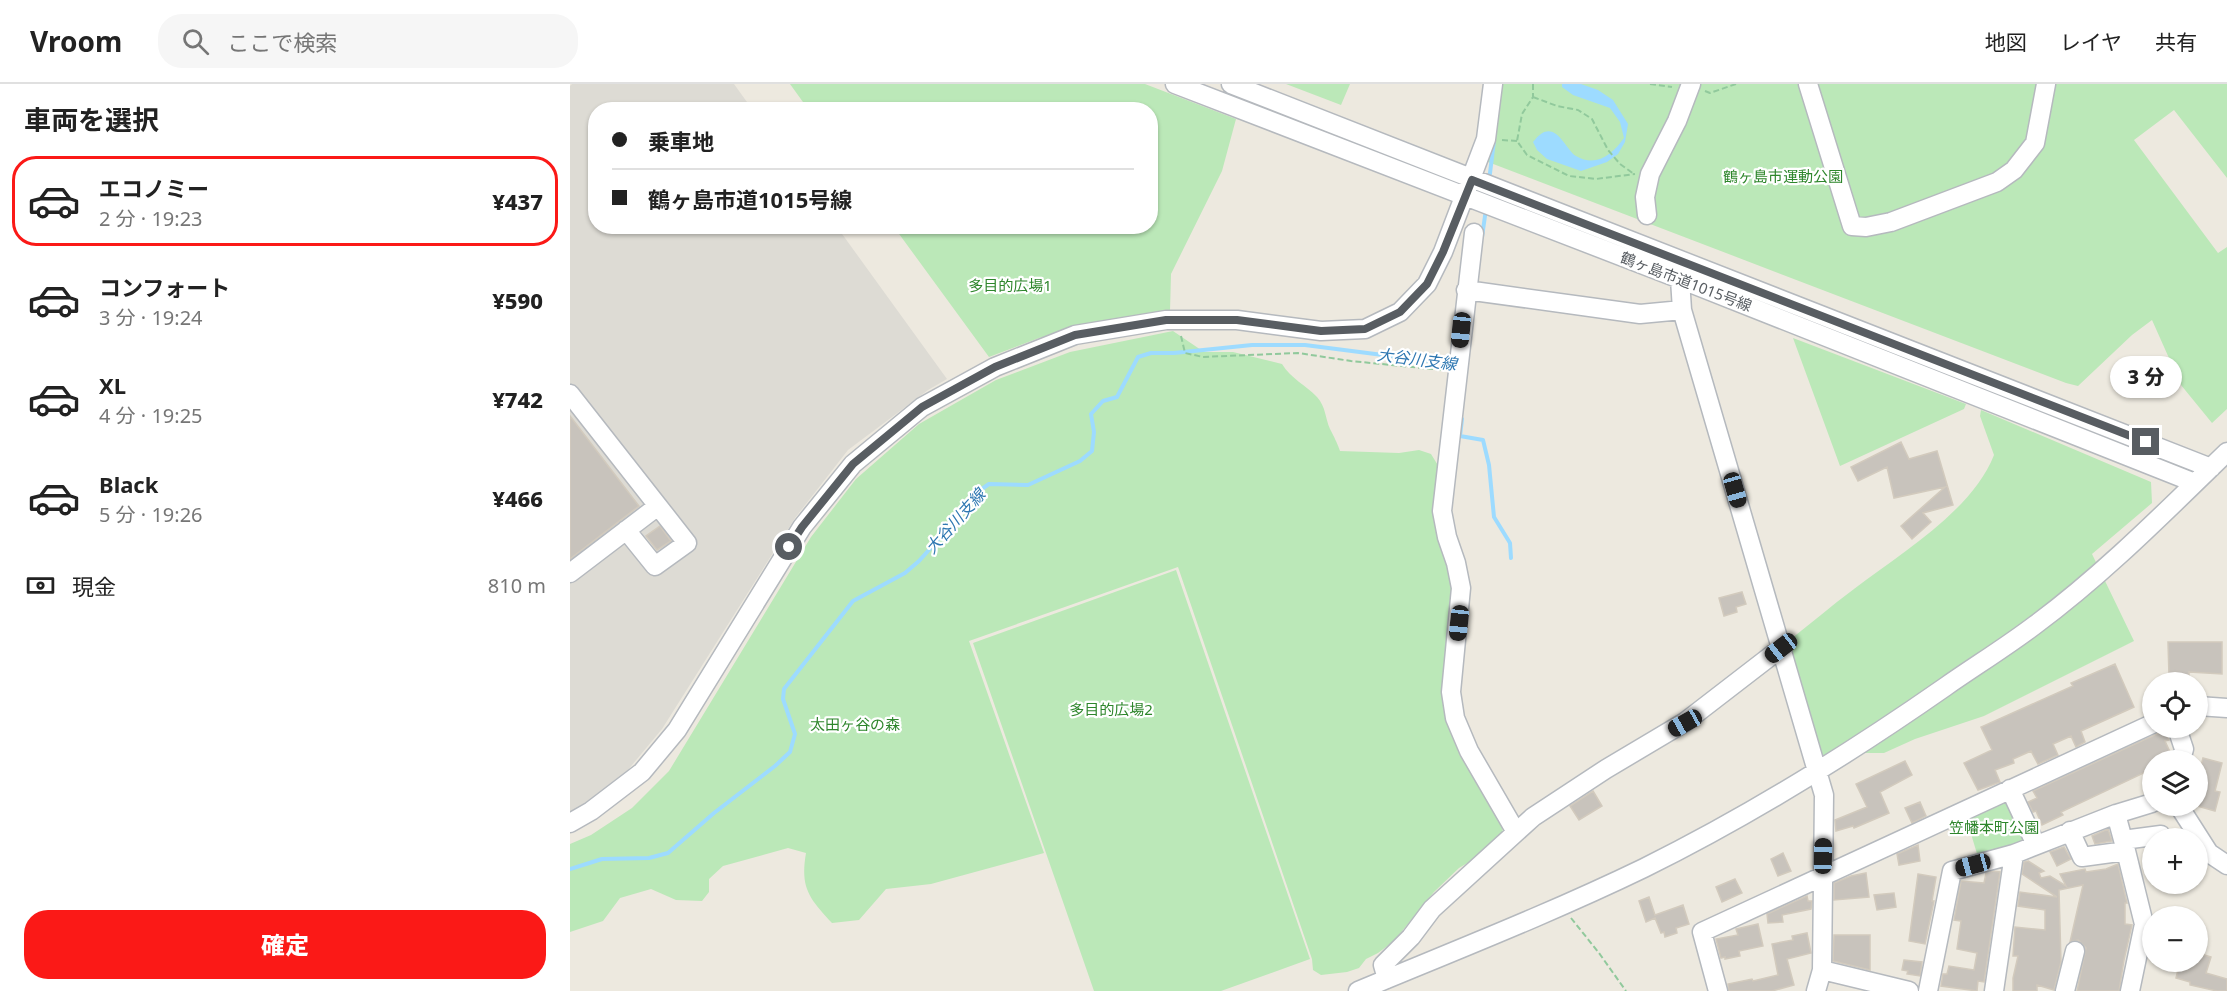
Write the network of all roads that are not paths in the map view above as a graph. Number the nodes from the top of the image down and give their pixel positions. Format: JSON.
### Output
{"nodes":[{"id":1,"x":1176,"y":84,"type":"edge"},
{"id":2,"x":1231,"y":84,"type":"edge"},
{"id":3,"x":1492,"y":84,"type":"edge"},
{"id":4,"x":1808,"y":84,"type":"edge"},
{"id":5,"x":2046,"y":84,"type":"edge"},
{"id":6,"x":1691,"y":86,"type":"edge"},
{"id":7,"x":1472,"y":180,"type":"junction"},
{"id":8,"x":1465,"y":197,"type":"junction"},
{"id":9,"x":1647,"y":215,"type":"dead end"},
{"id":10,"x":1474,"y":233,"type":"dead end"},
{"id":11,"x":1680,"y":279,"type":"junction"},
{"id":12,"x":1466,"y":290,"type":"junction"},
{"id":13,"x":1682,"y":310,"type":"junction"},
{"id":14,"x":570,"y":394,"type":"edge"},
{"id":15,"x":2227,"y":452,"type":"edge"},
{"id":16,"x":2211,"y":468,"type":"junction"},
{"id":17,"x":2195,"y":483,"type":"junction"},
{"id":18,"x":658,"y":506,"type":"junction"},
{"id":19,"x":626,"y":530,"type":"junction"},
{"id":20,"x":570,"y":573,"type":"edge"},
{"id":21,"x":1781,"y":648,"type":"junction"},
{"id":22,"x":2208,"y":707,"type":"edge"},
{"id":23,"x":2227,"y":708,"type":"edge"},
{"id":24,"x":2142,"y":729,"type":"edge"},
{"id":25,"x":1817,"y":772,"type":"junction"},
{"id":26,"x":2010,"y":789,"type":"junction"},
{"id":27,"x":2142,"y":806,"type":"edge"},
{"id":28,"x":2116,"y":814,"type":"junction"},
{"id":29,"x":2185,"y":816,"type":"edge"},
{"id":30,"x":570,"y":823,"type":"edge"},
{"id":31,"x":2070,"y":831,"type":"junction"},
{"id":32,"x":1516,"y":832,"type":"junction"},
{"id":33,"x":2142,"y":840,"type":"edge"},
{"id":34,"x":2036,"y":845,"type":"junction"},
{"id":35,"x":2124,"y":845,"type":"junction"},
{"id":36,"x":2014,"y":854,"type":"junction"},
{"id":37,"x":2227,"y":865,"type":"edge"},
{"id":38,"x":1823,"y":876,"type":"junction"},
{"id":39,"x":2075,"y":951,"type":"dead end"},
{"id":40,"x":1822,"y":970,"type":"junction"},
{"id":41,"x":1387,"y":979,"type":"junction"},
{"id":42,"x":1358,"y":991,"type":"edge"},
{"id":43,"x":1718,"y":991,"type":"edge"},
{"id":44,"x":1816,"y":991,"type":"edge"},
{"id":45,"x":1910,"y":991,"type":"edge"},
{"id":46,"x":1928,"y":991,"type":"edge"},
{"id":47,"x":1994,"y":991,"type":"edge"},
{"id":48,"x":2066,"y":991,"type":"edge"},
{"id":49,"x":2130,"y":991,"type":"edge"}],
"edges":[{"from":1,"to":8,"type":"street","name":"鶴ヶ島市道1015号線"},
{"from":2,"to":7,"type":"street","name":"鶴ヶ島市道1015号線"},
{"from":3,"to":7,"type":"street"},
{"from":4,"to":5,"type":"street"},
{"from":6,"to":9,"type":"street"},
{"from":7,"to":8,"type":"street"},
{"from":7,"to":16,"type":"street","name":"鶴ヶ島市道1015号線"},
{"from":8,"to":11,"type":"street","name":"鶴ヶ島市道1015号線"},
{"from":8,"to":30,"type":"street"},
{"from":10,"to":12,"type":"street"},
{"from":11,"to":13,"type":"street"},
{"from":11,"to":17,"type":"street","name":"鶴ヶ島市道1015号線"},
{"from":12,"to":13,"type":"street"},
{"from":12,"to":32,"type":"street"},
{"from":13,"to":21,"type":"street"},
{"from":14,"to":18,"type":"street"},
{"from":15,"to":16,"type":"street"},
{"from":16,"to":17,"type":"street"},
{"from":17,"to":25,"type":"street"},
{"from":18,"to":19,"type":"street"},
{"from":18,"to":19,"type":"street"},
{"from":19,"to":20,"type":"street"},
{"from":21,"to":25,"type":"street"},
{"from":21,"to":32,"type":"street"},
{"from":22,"to":23,"type":"street"},
{"from":24,"to":26,"type":"street"},
{"from":25,"to":38,"type":"street"},
{"from":25,"to":41,"type":"street"},
{"from":26,"to":34,"type":"street"},
{"from":26,"to":38,"type":"street"},
{"from":27,"to":28,"type":"street"},
{"from":28,"to":31,"type":"street"},
{"from":28,"to":35,"type":"street"},
{"from":29,"to":37,"type":"street"},
{"from":31,"to":34,"type":"street"},
{"from":31,"to":35,"type":"street"},
{"from":32,"to":41,"type":"street"},
{"from":33,"to":35,"type":"street"},
{"from":34,"to":36,"type":"street"},
{"from":35,"to":49,"type":"street"},
{"from":36,"to":46,"type":"street"},
{"from":36,"to":47,"type":"street"},
{"from":38,"to":40,"type":"street"},
{"from":38,"to":43,"type":"street"},
{"from":39,"to":48,"type":"street"},
{"from":40,"to":44,"type":"street"},
{"from":40,"to":45,"type":"street"},
{"from":41,"to":42,"type":"street"}]}
